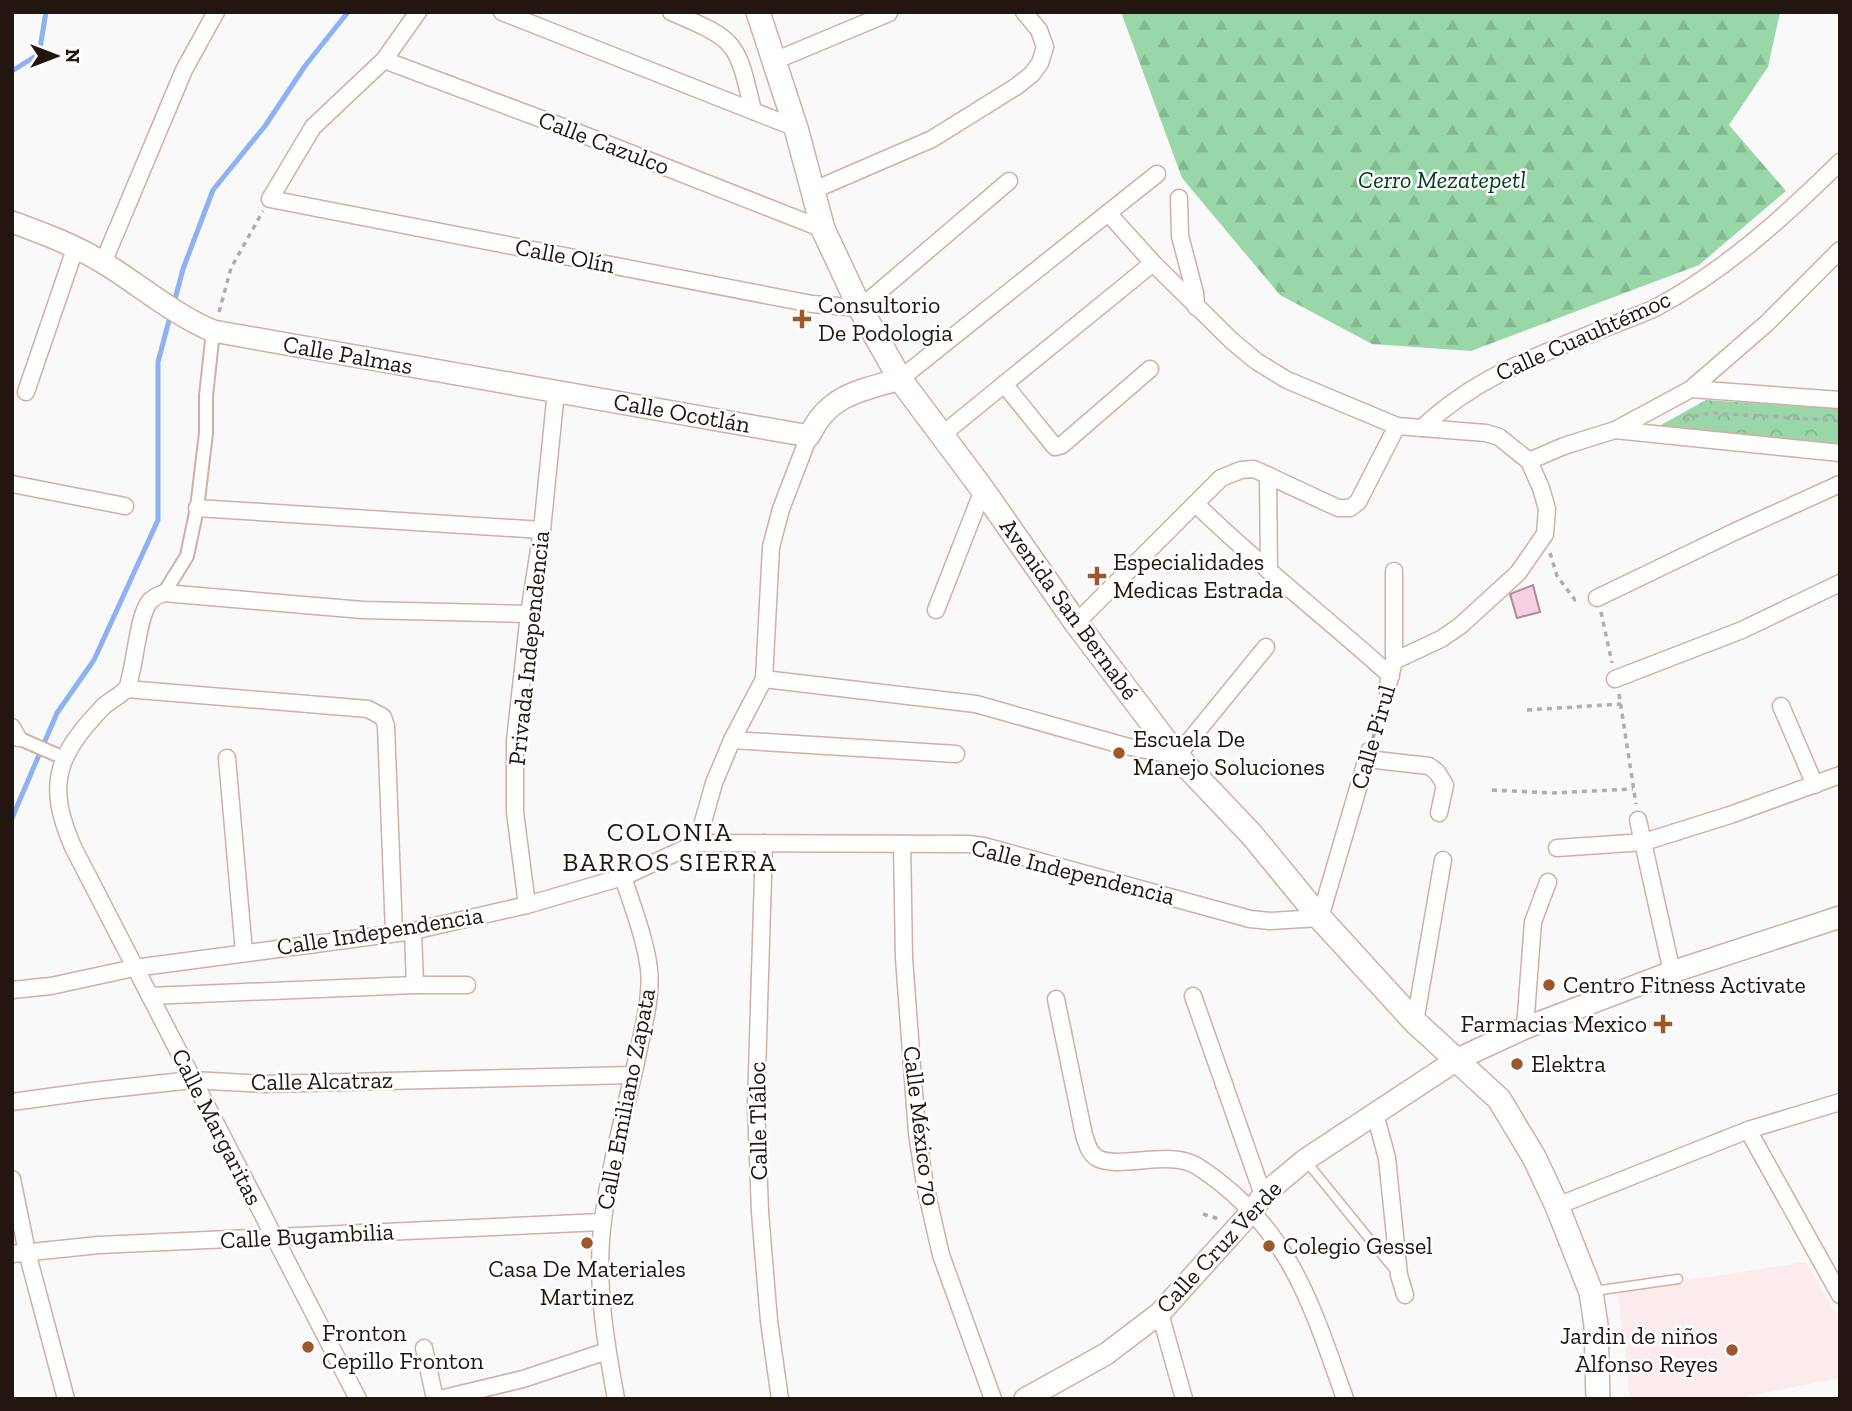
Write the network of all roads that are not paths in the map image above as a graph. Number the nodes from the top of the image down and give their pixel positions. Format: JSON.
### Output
{"nodes":[{"id":1,"x":216,"y":12,"type":"edge"},
{"id":2,"x":418,"y":12,"type":"edge"},
{"id":3,"x":502,"y":12,"type":"edge"},
{"id":4,"x":671,"y":12,"type":"edge"},
{"id":5,"x":758,"y":12,"type":"edge"},
{"id":6,"x":1024,"y":12,"type":"edge"},
{"id":7,"x":889,"y":13,"type":"edge"},
{"id":8,"x":384,"y":60,"type":"junction"},
{"id":9,"x":774,"y":61,"type":"junction"},
{"id":10,"x":753,"y":111,"type":"junction"},
{"id":11,"x":796,"y":128,"type":"junction"},
{"id":12,"x":1840,"y":162,"type":"edge"},
{"id":13,"x":1157,"y":174,"type":"dead end"},
{"id":14,"x":1009,"y":181,"type":"dead end"},
{"id":15,"x":814,"y":190,"type":"junction"},
{"id":16,"x":1179,"y":198,"type":"dead end"},
{"id":17,"x":1108,"y":213,"type":"junction"},
{"id":18,"x":12,"y":222,"type":"edge"},
{"id":19,"x":823,"y":229,"type":"junction"},
{"id":20,"x":76,"y":246,"type":"junction"},
{"id":21,"x":1840,"y":250,"type":"edge"},
{"id":22,"x":103,"y":262,"type":"junction"},
{"id":23,"x":1153,"y":263,"type":"junction"},
{"id":24,"x":860,"y":307,"type":"junction"},
{"id":25,"x":1196,"y":307,"type":"junction"},
{"id":26,"x":213,"y":331,"type":"junction"},
{"id":27,"x":1150,"y":369,"type":"dead end"},
{"id":28,"x":900,"y":379,"type":"junction"},
{"id":29,"x":1004,"y":384,"type":"junction"},
{"id":30,"x":1691,"y":388,"type":"junction"},
{"id":31,"x":555,"y":391,"type":"junction"},
{"id":32,"x":26,"y":392,"type":"dead end"},
{"id":33,"x":1840,"y":400,"type":"edge"},
{"id":34,"x":1397,"y":426,"type":"junction"},
{"id":35,"x":1422,"y":428,"type":"junction"},
{"id":36,"x":1615,"y":430,"type":"junction"},
{"id":37,"x":943,"y":434,"type":"junction"},
{"id":38,"x":809,"y":436,"type":"junction"},
{"id":39,"x":1840,"y":453,"type":"edge"},
{"id":40,"x":1529,"y":461,"type":"junction"},
{"id":41,"x":1268,"y":475,"type":"junction"},
{"id":42,"x":12,"y":484,"type":"edge"},
{"id":43,"x":1840,"y":484,"type":"edge"},
{"id":44,"x":983,"y":490,"type":"junction"},
{"id":45,"x":1196,"y":504,"type":"junction"},
{"id":46,"x":125,"y":506,"type":"dead end"},
{"id":47,"x":197,"y":508,"type":"junction"},
{"id":48,"x":542,"y":530,"type":"junction"},
{"id":49,"x":1269,"y":571,"type":"junction"},
{"id":50,"x":1394,"y":571,"type":"dead end"},
{"id":51,"x":1840,"y":583,"type":"edge"},
{"id":52,"x":164,"y":593,"type":"junction"},
{"id":53,"x":1597,"y":597,"type":"road end"},
{"id":54,"x":936,"y":610,"type":"dead end"},
{"id":55,"x":529,"y":614,"type":"junction"},
{"id":56,"x":1076,"y":623,"type":"junction"},
{"id":57,"x":1266,"y":647,"type":"dead end"},
{"id":58,"x":1391,"y":676,"type":"junction"},
{"id":59,"x":764,"y":679,"type":"junction"},
{"id":60,"x":1615,"y":679,"type":"road end"},
{"id":61,"x":127,"y":689,"type":"junction"},
{"id":62,"x":1782,"y":706,"type":"dead end"},
{"id":63,"x":18,"y":735,"type":"edge"},
{"id":64,"x":732,"y":740,"type":"junction"},
{"id":65,"x":956,"y":754,"type":"dead end"},
{"id":66,"x":58,"y":755,"type":"junction"},
{"id":67,"x":1177,"y":755,"type":"junction"},
{"id":68,"x":227,"y":758,"type":"dead end"},
{"id":69,"x":1840,"y":775,"type":"edge"},
{"id":70,"x":1815,"y":785,"type":"junction"},
{"id":71,"x":1439,"y":813,"type":"dead end"},
{"id":72,"x":1638,"y":820,"type":"road end"},
{"id":73,"x":1644,"y":842,"type":"junction"},
{"id":74,"x":697,"y":843,"type":"junction"},
{"id":75,"x":764,"y":843,"type":"junction"},
{"id":76,"x":902,"y":844,"type":"junction"},
{"id":77,"x":1557,"y":848,"type":"dead end"},
{"id":78,"x":1443,"y":860,"type":"dead end"},
{"id":79,"x":623,"y":877,"type":"junction"},
{"id":80,"x":1548,"y":882,"type":"dead end"},
{"id":81,"x":527,"y":905,"type":"junction"},
{"id":82,"x":1840,"y":917,"type":"edge"},
{"id":83,"x":1321,"y":918,"type":"junction"},
{"id":84,"x":413,"y":930,"type":"junction"},
{"id":85,"x":394,"y":933,"type":"junction"},
{"id":86,"x":244,"y":952,"type":"junction"},
{"id":87,"x":134,"y":968,"type":"junction"},
{"id":88,"x":1672,"y":972,"type":"junction"},
{"id":89,"x":415,"y":985,"type":"junction"},
{"id":90,"x":467,"y":985,"type":"dead end"},
{"id":91,"x":12,"y":990,"type":"edge"},
{"id":92,"x":149,"y":996,"type":"junction"},
{"id":93,"x":1193,"y":996,"type":"dead end"},
{"id":94,"x":1056,"y":999,"type":"dead end"},
{"id":95,"x":1415,"y":1022,"type":"junction"},
{"id":96,"x":1525,"y":1028,"type":"junction"},
{"id":97,"x":1458,"y":1059,"type":"junction"},
{"id":98,"x":633,"y":1075,"type":"junction"},
{"id":99,"x":192,"y":1080,"type":"junction"},
{"id":100,"x":1840,"y":1101,"type":"edge"},
{"id":101,"x":12,"y":1102,"type":"edge"},
{"id":102,"x":1375,"y":1114,"type":"junction"},
{"id":103,"x":1748,"y":1130,"type":"junction"},
{"id":104,"x":1305,"y":1160,"type":"junction"},
{"id":105,"x":12,"y":1179,"type":"edge"},
{"id":106,"x":1258,"y":1203,"type":"junction"},
{"id":107,"x":1557,"y":1206,"type":"junction"},
{"id":108,"x":602,"y":1222,"type":"junction"},
{"id":109,"x":275,"y":1238,"type":"junction"},
{"id":110,"x":19,"y":1253,"type":"edge"},
{"id":111,"x":1399,"y":1275,"type":"junction"},
{"id":112,"x":1678,"y":1279,"type":"dead end"},
{"id":113,"x":1591,"y":1292,"type":"junction"},
{"id":114,"x":1405,"y":1295,"type":"dead end"},
{"id":115,"x":1840,"y":1295,"type":"edge"},
{"id":116,"x":1160,"y":1313,"type":"junction"},
{"id":117,"x":424,"y":1348,"type":"dead end"},
{"id":118,"x":607,"y":1351,"type":"junction"},
{"id":119,"x":66,"y":1399,"type":"edge"},
{"id":120,"x":358,"y":1399,"type":"edge"},
{"id":121,"x":438,"y":1399,"type":"edge"},
{"id":122,"x":616,"y":1399,"type":"edge"},
{"id":123,"x":780,"y":1399,"type":"edge"},
{"id":124,"x":993,"y":1399,"type":"edge"},
{"id":125,"x":1025,"y":1399,"type":"edge"},
{"id":126,"x":1184,"y":1399,"type":"edge"},
{"id":127,"x":1345,"y":1399,"type":"edge"},
{"id":128,"x":1598,"y":1399,"type":"edge"}],
"edges":[{"from":1,"to":22,"type":"street"},
{"from":2,"to":8,"type":"street"},
{"from":3,"to":10,"type":"street"},
{"from":4,"to":10,"type":"street"},
{"from":5,"to":9,"type":"main road","name":"Avenida San Bernabé"},
{"from":6,"to":15,"type":"street"},
{"from":7,"to":9,"type":"street"},
{"from":8,"to":19,"type":"street","name":"Calle Cazulco"},
{"from":8,"to":24,"type":"street","name":"Calle Olín"},
{"from":9,"to":11,"type":"main road","name":"Avenida San Bernabé"},
{"from":10,"to":11,"type":"street"},
{"from":11,"to":15,"type":"main road","name":"Avenida San Bernabé"},
{"from":12,"to":35,"type":"street","name":"Calle Cuauhtémoc"},
{"from":13,"to":17,"type":"street"},
{"from":14,"to":24,"type":"street"},
{"from":15,"to":19,"type":"main road","name":"Avenida San Bernabé"},
{"from":16,"to":25,"type":"street"},
{"from":17,"to":23,"type":"street"},
{"from":17,"to":28,"type":"street"},
{"from":18,"to":20,"type":"street","name":"Calle Palmas"},
{"from":19,"to":24,"type":"main road","name":"Avenida San Bernabé"},
{"from":20,"to":22,"type":"street","name":"Calle Palmas"},
{"from":20,"to":32,"type":"street"},
{"from":21,"to":30,"type":"street"},
{"from":22,"to":26,"type":"street","name":"Calle Palmas"},
{"from":23,"to":25,"type":"street"},
{"from":23,"to":29,"type":"street"},
{"from":24,"to":28,"type":"main road","name":"Avenida San Bernabé"},
{"from":25,"to":34,"type":"street"},
{"from":26,"to":31,"type":"street","name":"Calle Palmas"},
{"from":26,"to":47,"type":"street"},
{"from":27,"to":29,"type":"street"},
{"from":28,"to":37,"type":"main road","name":"Avenida San Bernabé"},
{"from":28,"to":38,"type":"street"},
{"from":29,"to":37,"type":"street"},
{"from":30,"to":33,"type":"street"},
{"from":30,"to":36,"type":"street"},
{"from":31,"to":38,"type":"street","name":"Calle Ocotlán"},
{"from":31,"to":48,"type":"street","name":"Privada Independencia"},
{"from":34,"to":35,"type":"street"},
{"from":34,"to":41,"type":"street"},
{"from":35,"to":40,"type":"street"},
{"from":36,"to":39,"type":"street"},
{"from":36,"to":40,"type":"street"},
{"from":37,"to":44,"type":"main road","name":"Avenida San Bernabé"},
{"from":38,"to":59,"type":"street"},
{"from":40,"to":58,"type":"street","name":"Calle Pirul"},
{"from":41,"to":45,"type":"street"},
{"from":41,"to":49,"type":"street"},
{"from":42,"to":46,"type":"street"},
{"from":43,"to":53,"type":"street"},
{"from":44,"to":54,"type":"street"},
{"from":44,"to":56,"type":"main road","name":"Avenida San Bernabé"},
{"from":45,"to":49,"type":"street"},
{"from":45,"to":56,"type":"street"},
{"from":47,"to":48,"type":"street"},
{"from":47,"to":52,"type":"street"},
{"from":48,"to":55,"type":"street","name":"Privada Independencia"},
{"from":49,"to":58,"type":"street"},
{"from":50,"to":58,"type":"street"},
{"from":51,"to":60,"type":"street"},
{"from":52,"to":55,"type":"street"},
{"from":52,"to":61,"type":"street"},
{"from":55,"to":81,"type":"street","name":"Privada Independencia"},
{"from":56,"to":67,"type":"main road","name":"Avenida San Bernabé"},
{"from":57,"to":67,"type":"street"},
{"from":59,"to":64,"type":"street"},
{"from":59,"to":67,"type":"street"},
{"from":61,"to":66,"type":"street"},
{"from":61,"to":85,"type":"street"},
{"from":62,"to":70,"type":"street"},
{"from":63,"to":66,"type":"street"},
{"from":64,"to":65,"type":"street"},
{"from":64,"to":74,"type":"street"},
{"from":66,"to":87,"type":"street","name":"Calle Margaritas"},
{"from":67,"to":83,"type":"main road","name":"Avenida San Bernabé"},
{"from":68,"to":86,"type":"street"},
{"from":69,"to":70,"type":"street"},
{"from":70,"to":73,"type":"street"},
{"from":71,"to":83,"type":"street","name":"Calle Pirul"},
{"from":72,"to":73,"type":"street"},
{"from":73,"to":77,"type":"street"},
{"from":73,"to":88,"type":"street"},
{"from":74,"to":75,"type":"street","name":"Calle Independencia"},
{"from":74,"to":79,"type":"street"},
{"from":75,"to":76,"type":"street","name":"Calle Independencia"},
{"from":75,"to":123,"type":"street","name":"Calle Tláloc"},
{"from":76,"to":83,"type":"street","name":"Calle Independencia"},
{"from":76,"to":124,"type":"street","name":"Calle México 70"},
{"from":78,"to":95,"type":"street"},
{"from":79,"to":81,"type":"street","name":"Calle Independencia"},
{"from":79,"to":98,"type":"street","name":"Calle Emiliano Zapata"},
{"from":80,"to":96,"type":"street"},
{"from":81,"to":84,"type":"street","name":"Calle Independencia"},
{"from":82,"to":88,"type":"street","name":"Calle Cruz Verde"},
{"from":83,"to":95,"type":"main road","name":"Avenida San Bernabé"},
{"from":84,"to":85,"type":"street","name":"Calle Independencia"},
{"from":84,"to":89,"type":"street"},
{"from":85,"to":86,"type":"street","name":"Calle Independencia"},
{"from":86,"to":87,"type":"street","name":"Calle Independencia"},
{"from":87,"to":91,"type":"street","name":"Calle Independencia"},
{"from":87,"to":92,"type":"street","name":"Calle Margaritas"},
{"from":88,"to":96,"type":"street","name":"Calle Cruz Verde"},
{"from":89,"to":90,"type":"street"},
{"from":89,"to":92,"type":"street"},
{"from":92,"to":99,"type":"street","name":"Calle Margaritas"},
{"from":93,"to":106,"type":"street"},
{"from":94,"to":106,"type":"street"},
{"from":95,"to":97,"type":"main road","name":"Avenida San Bernabé"},
{"from":96,"to":97,"type":"street","name":"Calle Cruz Verde"},
{"from":97,"to":102,"type":"street","name":"Calle Cruz Verde"},
{"from":97,"to":107,"type":"main road","name":"Avenida San Bernabé"},
{"from":98,"to":99,"type":"street","name":"Calle Alcatraz"},
{"from":98,"to":108,"type":"street","name":"Calle Emiliano Zapata"},
{"from":99,"to":101,"type":"street","name":"Calle Alcatraz"},
{"from":99,"to":109,"type":"street","name":"Calle Margaritas"},
{"from":100,"to":103,"type":"street"},
{"from":102,"to":104,"type":"street","name":"Calle Cruz Verde"},
{"from":102,"to":111,"type":"street"},
{"from":103,"to":107,"type":"street"},
{"from":103,"to":115,"type":"street"},
{"from":104,"to":106,"type":"street","name":"Calle Cruz Verde"},
{"from":104,"to":111,"type":"lane","name":"Calle Cruz Verde"},
{"from":105,"to":110,"type":"street"},
{"from":106,"to":116,"type":"street","name":"Calle Cruz Verde"},
{"from":106,"to":127,"type":"street"},
{"from":107,"to":113,"type":"main road","name":"Avenida San Bernabé"},
{"from":108,"to":109,"type":"street","name":"Calle Bugambilia"},
{"from":108,"to":118,"type":"street","name":"Calle Emiliano Zapata"},
{"from":109,"to":110,"type":"street","name":"Calle Bugambilia"},
{"from":109,"to":120,"type":"street","name":"Calle Margaritas"},
{"from":110,"to":119,"type":"street"},
{"from":111,"to":114,"type":"street"},
{"from":112,"to":113,"type":"lane"},
{"from":113,"to":128,"type":"main road","name":"Avenida San Bernabé"},
{"from":116,"to":125,"type":"street","name":"Calle Cruz Verde"},
{"from":116,"to":126,"type":"street"},
{"from":117,"to":121,"type":"street"},
{"from":118,"to":121,"type":"street"},
{"from":118,"to":122,"type":"street","name":"Calle Emiliano Zapata"}]}
